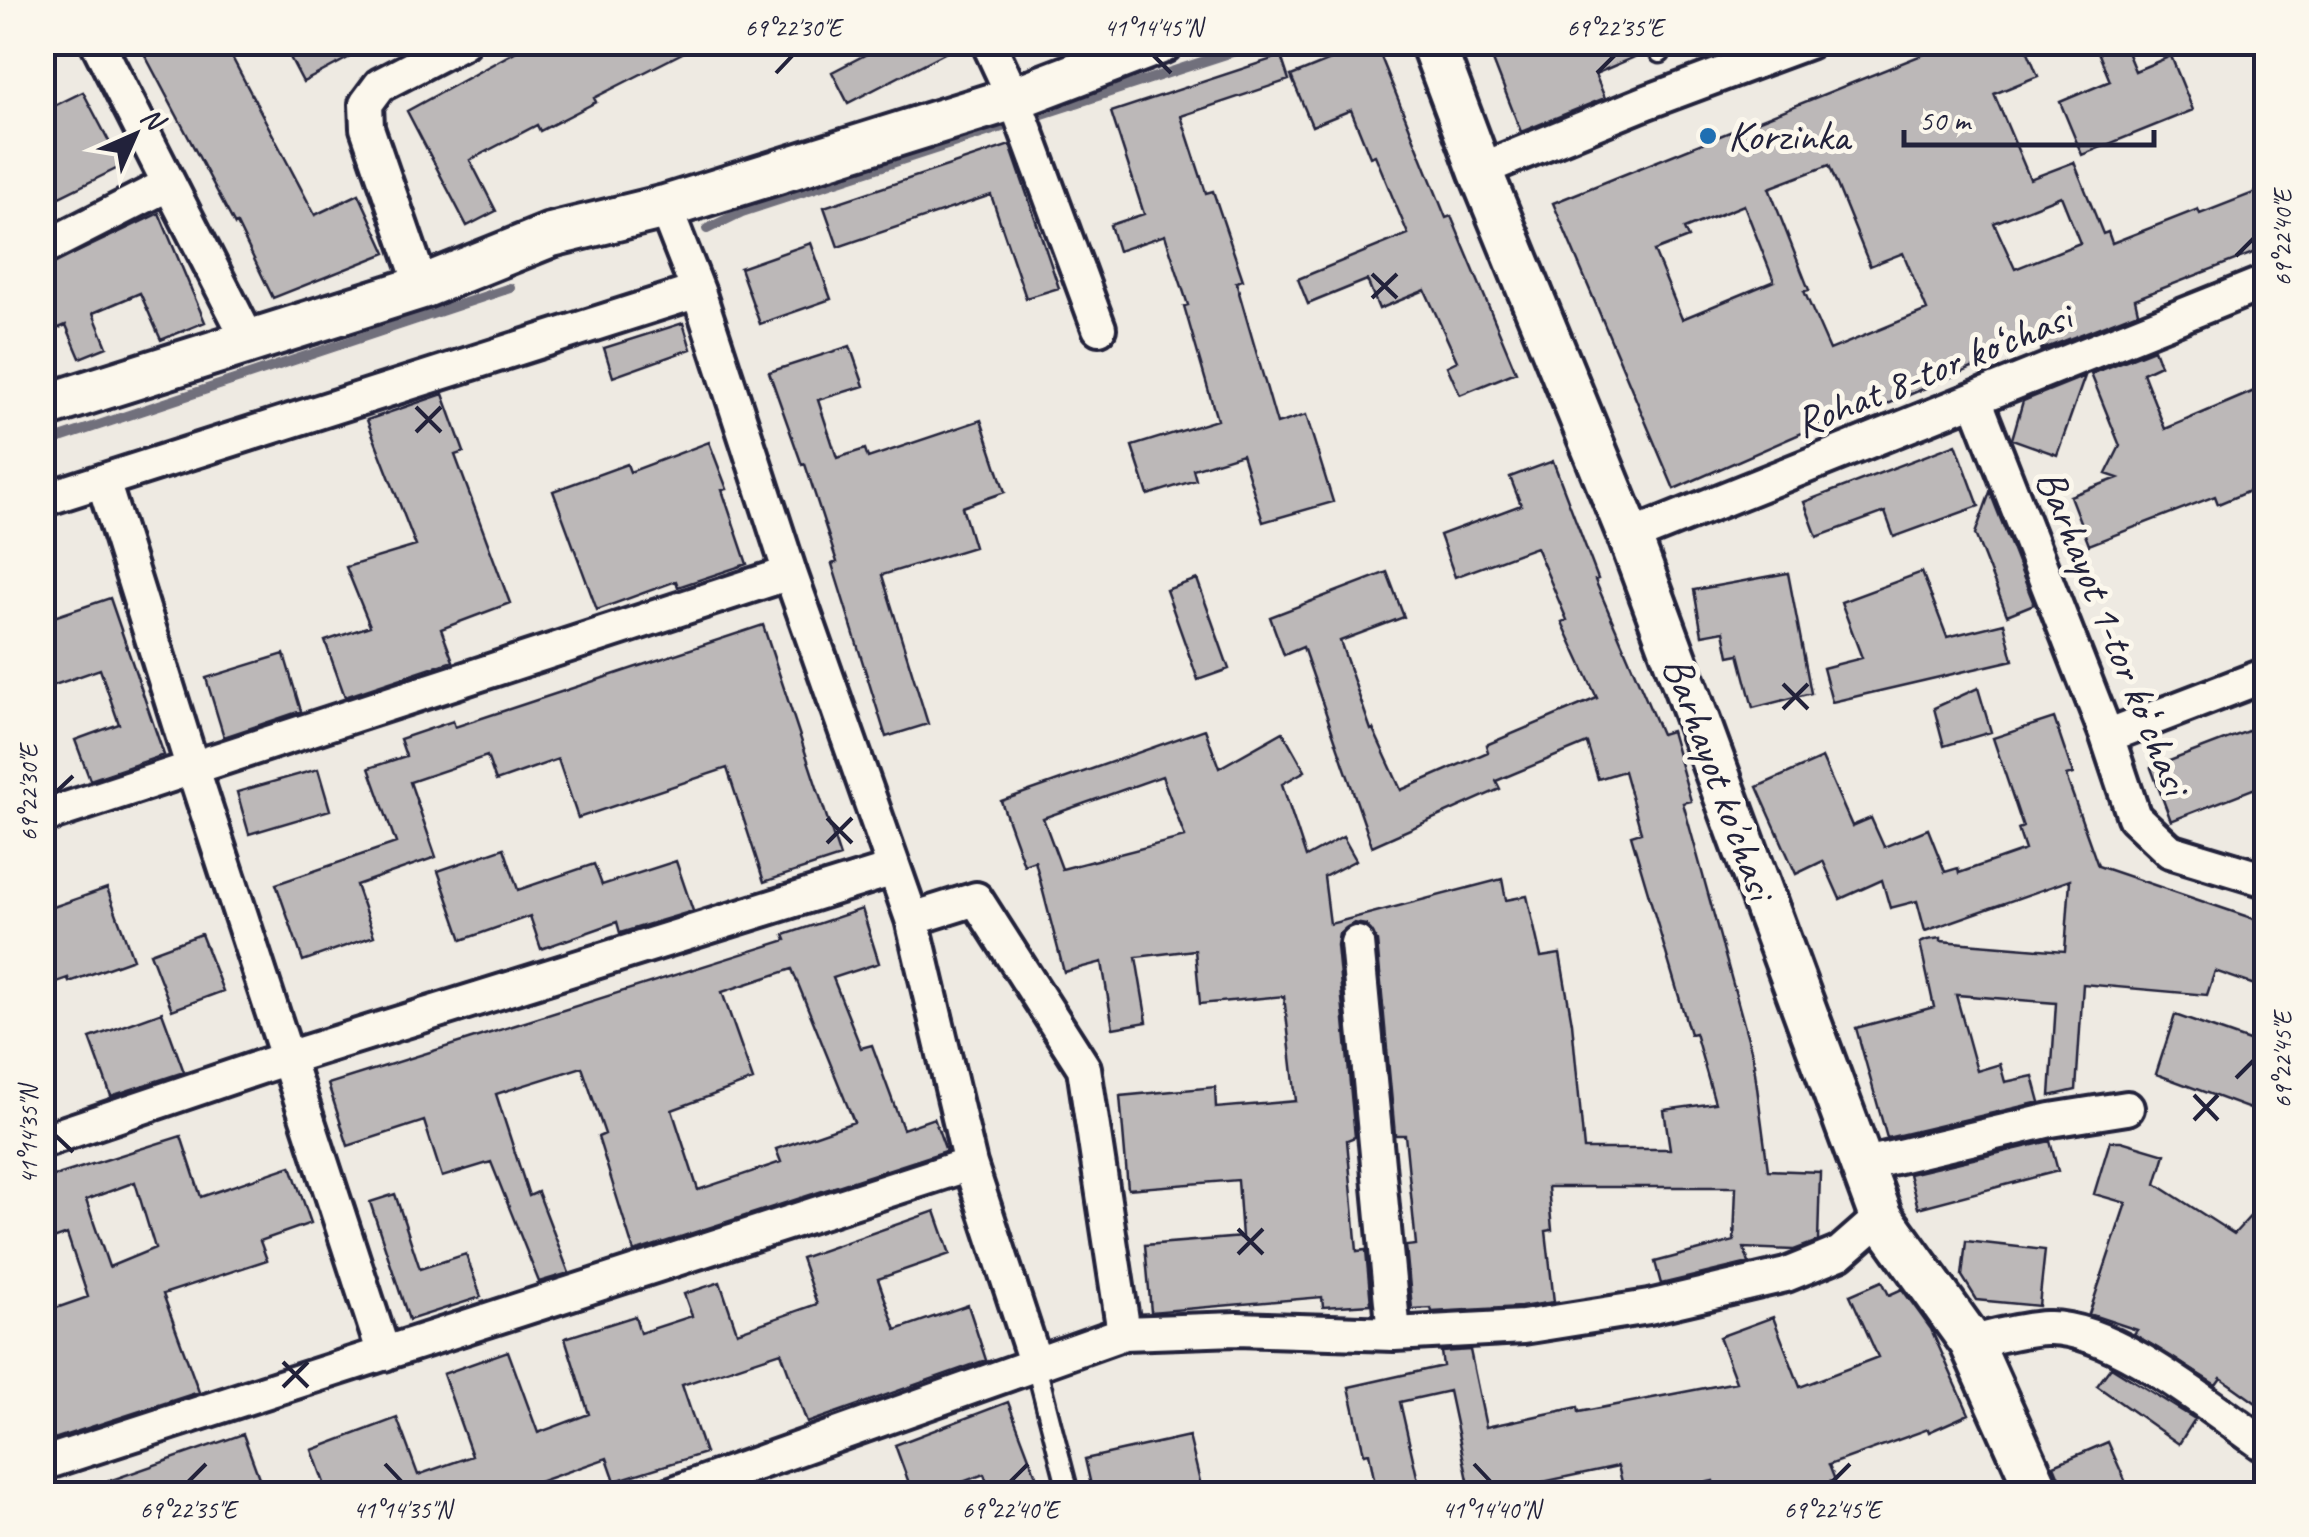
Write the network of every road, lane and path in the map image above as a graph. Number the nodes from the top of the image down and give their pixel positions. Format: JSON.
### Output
{"nodes":[{"id":1,"x":97,"y":42,"type":"edge"},
{"id":2,"x":463,"y":42,"type":"edge"},
{"id":3,"x":988,"y":42,"type":"edge"},
{"id":4,"x":1161,"y":42,"type":"edge"},
{"id":5,"x":1432,"y":42,"type":"edge"},
{"id":6,"x":1808,"y":42,"type":"edge"},
{"id":7,"x":1014,"y":98,"type":"junction"},
{"id":8,"x":1480,"y":170,"type":"junction"},
{"id":9,"x":169,"y":184,"type":"junction"},
{"id":10,"x":665,"y":206,"type":"junction"},
{"id":11,"x":42,"y":250,"type":"edge"},
{"id":12,"x":2266,"y":282,"type":"edge"},
{"id":13,"x":422,"y":287,"type":"junction"},
{"id":14,"x":698,"y":291,"type":"junction"},
{"id":15,"x":1099,"y":328,"type":"dead end"},
{"id":16,"x":248,"y":339,"type":"junction"},
{"id":17,"x":1975,"y":399,"type":"junction"},
{"id":18,"x":42,"y":407,"type":"edge"},
{"id":19,"x":104,"y":481,"type":"junction"},
{"id":20,"x":42,"y":500,"type":"edge"},
{"id":21,"x":1630,"y":537,"type":"junction"},
{"id":22,"x":790,"y":574,"type":"junction"},
{"id":23,"x":2266,"y":675,"type":"edge"},
{"id":24,"x":2107,"y":736,"type":"junction"},
{"id":25,"x":193,"y":769,"type":"junction"},
{"id":26,"x":42,"y":816,"type":"edge"},
{"id":27,"x":894,"y":870,"type":"junction"},
{"id":28,"x":2266,"y":880,"type":"edge"},
{"id":29,"x":912,"y":919,"type":"junction"},
{"id":30,"x":1357,"y":943,"type":"dead end"},
{"id":31,"x":287,"y":1058,"type":"junction"},
{"id":32,"x":2126,"y":1108,"type":"dead end"},
{"id":33,"x":42,"y":1140,"type":"edge"},
{"id":34,"x":970,"y":1164,"type":"junction"},
{"id":35,"x":1861,"y":1165,"type":"junction"},
{"id":36,"x":1880,"y":1217,"type":"junction"},
{"id":37,"x":1124,"y":1333,"type":"junction"},
{"id":38,"x":1394,"y":1334,"type":"junction"},
{"id":39,"x":1971,"y":1342,"type":"junction"},
{"id":40,"x":384,"y":1354,"type":"junction"},
{"id":41,"x":1035,"y":1362,"type":"junction"},
{"id":42,"x":2266,"y":1446,"type":"edge"},
{"id":43,"x":42,"y":1464,"type":"edge"},
{"id":44,"x":671,"y":1494,"type":"edge"},
{"id":45,"x":1069,"y":1494,"type":"edge"},
{"id":46,"x":2039,"y":1494,"type":"edge"}],
"edges":[{"from":1,"to":9,"type":"street"},
{"from":2,"to":13,"type":"street"},
{"from":3,"to":7,"type":"street"},
{"from":4,"to":7,"type":"street"},
{"from":5,"to":8,"type":"street","name":"Barhayot ko'chasi"},
{"from":6,"to":8,"type":"street"},
{"from":7,"to":10,"type":"street"},
{"from":7,"to":15,"type":"street"},
{"from":8,"to":21,"type":"street","name":"Barhayot ko'chasi"},
{"from":9,"to":11,"type":"street"},
{"from":9,"to":16,"type":"street"},
{"from":10,"to":13,"type":"street"},
{"from":10,"to":14,"type":"street"},
{"from":12,"to":17,"type":"street","name":"Rohat 8-tor ko‘chasi"},
{"from":13,"to":16,"type":"street"},
{"from":14,"to":19,"type":"street"},
{"from":14,"to":22,"type":"street"},
{"from":16,"to":18,"type":"street"},
{"from":17,"to":21,"type":"street","name":"Rohat 8-tor ko‘chasi"},
{"from":17,"to":24,"type":"street","name":"Barhayot 1-tor koʻchasi"},
{"from":19,"to":20,"type":"street"},
{"from":19,"to":25,"type":"street"},
{"from":21,"to":35,"type":"street","name":"Barhayot ko'chasi"},
{"from":22,"to":25,"type":"street"},
{"from":22,"to":27,"type":"street"},
{"from":23,"to":24,"type":"street"},
{"from":24,"to":28,"type":"street","name":"Barhayot 1-tor koʻchasi"},
{"from":25,"to":26,"type":"street"},
{"from":25,"to":31,"type":"street"},
{"from":27,"to":29,"type":"street"},
{"from":27,"to":31,"type":"street"},
{"from":29,"to":34,"type":"street"},
{"from":29,"to":37,"type":"street"},
{"from":30,"to":38,"type":"street"},
{"from":31,"to":33,"type":"street"},
{"from":31,"to":40,"type":"street"},
{"from":32,"to":35,"type":"street"},
{"from":34,"to":40,"type":"street"},
{"from":34,"to":41,"type":"street"},
{"from":35,"to":36,"type":"street","name":"Barhayot ko'chasi"},
{"from":36,"to":38,"type":"street"},
{"from":36,"to":39,"type":"street","name":"Barhayot ko'chasi"},
{"from":37,"to":38,"type":"street"},
{"from":37,"to":41,"type":"street"},
{"from":39,"to":42,"type":"street"},
{"from":39,"to":46,"type":"street","name":"Barhayot ko'chasi"},
{"from":40,"to":43,"type":"street"},
{"from":41,"to":44,"type":"street"},
{"from":41,"to":45,"type":"lane"}]}
